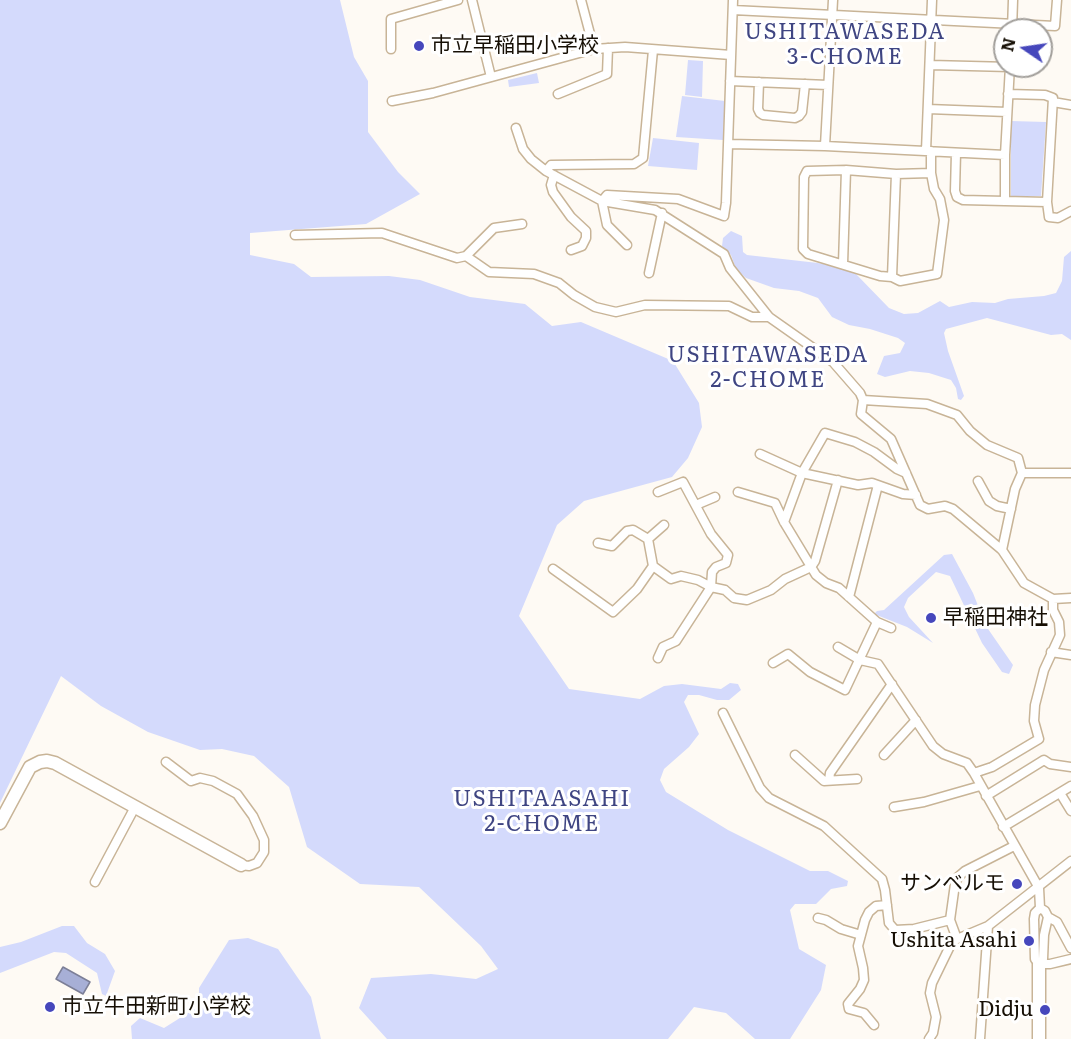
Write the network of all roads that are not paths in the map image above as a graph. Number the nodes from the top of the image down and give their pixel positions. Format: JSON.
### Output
{"nodes":[{"id":1,"x":458,"y":0,"type":"edge"},
{"id":2,"x":472,"y":0,"type":"edge"},
{"id":3,"x":581,"y":0,"type":"edge"},
{"id":4,"x":733,"y":0,"type":"edge"},
{"id":5,"x":832,"y":0,"type":"edge"},
{"id":6,"x":932,"y":0,"type":"edge"},
{"id":7,"x":1013,"y":0,"type":"edge"},
{"id":8,"x":1057,"y":0,"type":"edge"},
{"id":9,"x":733,"y":10,"type":"junction"},
{"id":10,"x":832,"y":16,"type":"junction"},
{"id":11,"x":1012,"y":18,"type":"edge"},
{"id":12,"x":932,"y":19,"type":"junction"},
{"id":13,"x":993,"y":25,"type":"edge"},
{"id":14,"x":1053,"y":26,"type":"edge"},
{"id":15,"x":608,"y":48,"type":"junction"},
{"id":16,"x":594,"y":49,"type":"junction"},
{"id":17,"x":391,"y":50,"type":"dead end"},
{"id":18,"x":653,"y":50,"type":"junction"},
{"id":19,"x":731,"y":55,"type":"junction"},
{"id":20,"x":930,"y":65,"type":"junction"},
{"id":21,"x":993,"y":67,"type":"edge"},
{"id":22,"x":491,"y":77,"type":"junction"},
{"id":23,"x":1009,"y":78,"type":"edge"},
{"id":24,"x":730,"y":81,"type":"junction"},
{"id":25,"x":759,"y":82,"type":"junction"},
{"id":26,"x":805,"y":84,"type":"junction"},
{"id":27,"x":828,"y":85,"type":"junction"},
{"id":28,"x":558,"y":94,"type":"dead end"},
{"id":29,"x":1008,"y":94,"type":"junction"},
{"id":30,"x":392,"y":101,"type":"dead end"},
{"id":31,"x":1053,"y":102,"type":"junction"},
{"id":32,"x":1071,"y":105,"type":"edge"},
{"id":33,"x":928,"y":109,"type":"junction"},
{"id":34,"x":1007,"y":112,"type":"junction"},
{"id":35,"x":516,"y":128,"type":"dead end"},
{"id":36,"x":728,"y":144,"type":"junction"},
{"id":37,"x":825,"y":146,"type":"junction"},
{"id":38,"x":929,"y":151,"type":"junction"},
{"id":39,"x":956,"y":153,"type":"junction"},
{"id":40,"x":1005,"y":155,"type":"junction"},
{"id":41,"x":846,"y":170,"type":"junction"},
{"id":42,"x":550,"y":173,"type":"junction"},
{"id":43,"x":931,"y":173,"type":"junction"},
{"id":44,"x":896,"y":174,"type":"junction"},
{"id":45,"x":602,"y":201,"type":"junction"},
{"id":46,"x":1005,"y":201,"type":"junction"},
{"id":47,"x":1047,"y":202,"type":"junction"},
{"id":48,"x":1071,"y":211,"type":"edge"},
{"id":49,"x":662,"y":213,"type":"junction"},
{"id":50,"x":522,"y":224,"type":"dead end"},
{"id":51,"x":295,"y":235,"type":"dead end"},
{"id":52,"x":627,"y":245,"type":"dead end"},
{"id":53,"x":571,"y":250,"type":"dead end"},
{"id":54,"x":466,"y":256,"type":"junction"},
{"id":55,"x":843,"y":264,"type":"junction"},
{"id":56,"x":649,"y":273,"type":"dead end"},
{"id":57,"x":892,"y":277,"type":"junction"},
{"id":58,"x":769,"y":317,"type":"junction"},
{"id":59,"x":864,"y":400,"type":"junction"},
{"id":60,"x":760,"y":454,"type":"dead end"},
{"id":61,"x":802,"y":473,"type":"junction"},
{"id":62,"x":906,"y":473,"type":"junction"},
{"id":63,"x":1022,"y":473,"type":"junction"},
{"id":64,"x":1071,"y":473,"type":"edge"},
{"id":65,"x":838,"y":480,"type":"junction"},
{"id":66,"x":978,"y":481,"type":"dead end"},
{"id":67,"x":878,"y":485,"type":"junction"},
{"id":68,"x":658,"y":492,"type":"dead end"},
{"id":69,"x":738,"y":492,"type":"dead end"},
{"id":70,"x":916,"y":495,"type":"junction"},
{"id":71,"x":716,"y":497,"type":"dead end"},
{"id":72,"x":696,"y":505,"type":"junction"},
{"id":73,"x":1011,"y":509,"type":"junction"},
{"id":74,"x":784,"y":522,"type":"junction"},
{"id":75,"x":664,"y":525,"type":"dead end"},
{"id":76,"x":648,"y":539,"type":"junction"},
{"id":77,"x":598,"y":543,"type":"dead end"},
{"id":78,"x":1002,"y":550,"type":"junction"},
{"id":79,"x":653,"y":566,"type":"junction"},
{"id":80,"x":811,"y":567,"type":"junction"},
{"id":81,"x":553,"y":569,"type":"dead end"},
{"id":82,"x":711,"y":587,"type":"junction"},
{"id":83,"x":849,"y":597,"type":"junction"},
{"id":84,"x":1071,"y":598,"type":"edge"},
{"id":85,"x":1053,"y":599,"type":"junction"},
{"id":86,"x":877,"y":622,"type":"junction"},
{"id":87,"x":891,"y":628,"type":"dead end"},
{"id":88,"x":838,"y":646,"type":"dead end"},
{"id":89,"x":1051,"y":652,"type":"junction"},
{"id":90,"x":1071,"y":655,"type":"edge"},
{"id":91,"x":658,"y":658,"type":"dead end"},
{"id":92,"x":860,"y":660,"type":"junction"},
{"id":93,"x":773,"y":663,"type":"dead end"},
{"id":94,"x":892,"y":684,"type":"junction"},
{"id":95,"x":723,"y":713,"type":"dead end"},
{"id":96,"x":916,"y":720,"type":"junction"},
{"id":97,"x":795,"y":754,"type":"dead end"},
{"id":98,"x":884,"y":755,"type":"dead end"},
{"id":99,"x":166,"y":762,"type":"dead end"},
{"id":100,"x":1071,"y":767,"type":"edge"},
{"id":101,"x":974,"y":773,"type":"junction"},
{"id":102,"x":856,"y":779,"type":"dead end"},
{"id":103,"x":829,"y":780,"type":"junction"},
{"id":104,"x":980,"y":786,"type":"junction"},
{"id":105,"x":1071,"y":786,"type":"edge"},
{"id":106,"x":1060,"y":793,"type":"junction"},
{"id":107,"x":986,"y":796,"type":"junction"},
{"id":108,"x":135,"y":807,"type":"junction"},
{"id":109,"x":894,"y":807,"type":"dead end"},
{"id":110,"x":1071,"y":811,"type":"edge"},
{"id":111,"x":0,"y":823,"type":"edge"},
{"id":112,"x":1003,"y":826,"type":"junction"},
{"id":113,"x":1014,"y":846,"type":"junction"},
{"id":114,"x":1071,"y":861,"type":"edge"},
{"id":115,"x":241,"y":865,"type":"joint"},
{"id":116,"x":95,"y":882,"type":"dead end"},
{"id":117,"x":1039,"y":888,"type":"junction"},
{"id":118,"x":887,"y":905,"type":"junction"},
{"id":119,"x":1040,"y":908,"type":"junction"},
{"id":120,"x":1048,"y":917,"type":"junction"},
{"id":121,"x":818,"y":918,"type":"dead end"},
{"id":122,"x":950,"y":920,"type":"junction"},
{"id":123,"x":988,"y":927,"type":"junction"},
{"id":124,"x":861,"y":935,"type":"junction"},
{"id":125,"x":957,"y":939,"type":"junction"},
{"id":126,"x":1071,"y":948,"type":"edge"},
{"id":127,"x":1071,"y":959,"type":"edge"},
{"id":128,"x":1039,"y":964,"type":"junction"},
{"id":129,"x":874,"y":1025,"type":"dead end"},
{"id":130,"x":929,"y":1039,"type":"edge"},
{"id":131,"x":980,"y":1039,"type":"edge"},
{"id":132,"x":1039,"y":1039,"type":"edge"}],
"edges":[{"from":1,"to":17,"type":"street"},
{"from":2,"to":22,"type":"street"},
{"from":3,"to":16,"type":"street"},
{"from":4,"to":9,"type":"street"},
{"from":5,"to":10,"type":"street"},
{"from":6,"to":12,"type":"street"},
{"from":7,"to":11,"type":"street"},
{"from":8,"to":14,"type":"street"},
{"from":9,"to":10,"type":"street"},
{"from":9,"to":19,"type":"street"},
{"from":10,"to":12,"type":"street"},
{"from":10,"to":27,"type":"street"},
{"from":12,"to":13,"type":"street"},
{"from":12,"to":20,"type":"street"},
{"from":15,"to":16,"type":"street"},
{"from":15,"to":18,"type":"street"},
{"from":15,"to":28,"type":"street"},
{"from":16,"to":22,"type":"street"},
{"from":18,"to":19,"type":"street"},
{"from":18,"to":42,"type":"street"},
{"from":19,"to":24,"type":"street"},
{"from":20,"to":21,"type":"street"},
{"from":20,"to":33,"type":"street"},
{"from":22,"to":30,"type":"street"},
{"from":23,"to":29,"type":"street"},
{"from":24,"to":25,"type":"street"},
{"from":24,"to":36,"type":"street"},
{"from":25,"to":26,"type":"street"},
{"from":25,"to":26,"type":"street"},
{"from":26,"to":27,"type":"street"},
{"from":27,"to":37,"type":"street"},
{"from":29,"to":31,"type":"street"},
{"from":29,"to":34,"type":"street"},
{"from":31,"to":32,"type":"street"},
{"from":31,"to":47,"type":"street"},
{"from":33,"to":34,"type":"street"},
{"from":33,"to":38,"type":"street"},
{"from":34,"to":40,"type":"street"},
{"from":35,"to":42,"type":"street"},
{"from":36,"to":37,"type":"street"},
{"from":36,"to":45,"type":"street"},
{"from":37,"to":38,"type":"street"},
{"from":38,"to":39,"type":"street"},
{"from":38,"to":43,"type":"street"},
{"from":39,"to":40,"type":"street"},
{"from":39,"to":46,"type":"street"},
{"from":40,"to":46,"type":"street"},
{"from":41,"to":44,"type":"street"},
{"from":41,"to":55,"type":"street"},
{"from":41,"to":55,"type":"street"},
{"from":42,"to":45,"type":"street"},
{"from":42,"to":53,"type":"street"},
{"from":43,"to":44,"type":"street"},
{"from":43,"to":57,"type":"street"},
{"from":44,"to":57,"type":"street"},
{"from":45,"to":49,"type":"street"},
{"from":45,"to":52,"type":"street"},
{"from":46,"to":47,"type":"street"},
{"from":47,"to":48,"type":"street"},
{"from":49,"to":56,"type":"street"},
{"from":49,"to":58,"type":"street"},
{"from":50,"to":54,"type":"street"},
{"from":51,"to":54,"type":"street"},
{"from":54,"to":58,"type":"street"},
{"from":55,"to":57,"type":"street"},
{"from":58,"to":59,"type":"street"},
{"from":59,"to":62,"type":"street"},
{"from":59,"to":63,"type":"street"},
{"from":60,"to":61,"type":"street"},
{"from":61,"to":62,"type":"street"},
{"from":61,"to":65,"type":"street"},
{"from":61,"to":74,"type":"street"},
{"from":62,"to":70,"type":"street"},
{"from":63,"to":64,"type":"street"},
{"from":63,"to":73,"type":"street"},
{"from":65,"to":67,"type":"street"},
{"from":65,"to":80,"type":"street"},
{"from":66,"to":73,"type":"street"},
{"from":67,"to":70,"type":"street"},
{"from":67,"to":83,"type":"street"},
{"from":68,"to":72,"type":"street"},
{"from":69,"to":74,"type":"street"},
{"from":70,"to":78,"type":"street"},
{"from":71,"to":72,"type":"street"},
{"from":72,"to":82,"type":"street"},
{"from":73,"to":78,"type":"street"},
{"from":74,"to":80,"type":"street"},
{"from":75,"to":76,"type":"street"},
{"from":76,"to":77,"type":"street"},
{"from":76,"to":79,"type":"street"},
{"from":78,"to":85,"type":"street"},
{"from":79,"to":81,"type":"street"},
{"from":79,"to":82,"type":"street"},
{"from":80,"to":82,"type":"street"},
{"from":80,"to":83,"type":"street"},
{"from":82,"to":91,"type":"street"},
{"from":83,"to":86,"type":"street"},
{"from":84,"to":85,"type":"street"},
{"from":85,"to":89,"type":"street"},
{"from":86,"to":87,"type":"street"},
{"from":86,"to":92,"type":"street"},
{"from":88,"to":92,"type":"street"},
{"from":89,"to":90,"type":"street"},
{"from":89,"to":101,"type":"street"},
{"from":92,"to":93,"type":"street"},
{"from":92,"to":94,"type":"street"},
{"from":94,"to":96,"type":"street"},
{"from":94,"to":103,"type":"street"},
{"from":95,"to":118,"type":"street"},
{"from":96,"to":98,"type":"street"},
{"from":96,"to":101,"type":"street"},
{"from":97,"to":103,"type":"street"},
{"from":99,"to":115,"type":"street"},
{"from":100,"to":107,"type":"street"},
{"from":101,"to":104,"type":"street"},
{"from":102,"to":103,"type":"street"},
{"from":104,"to":107,"type":"street"},
{"from":104,"to":109,"type":"street"},
{"from":105,"to":106,"type":"street"},
{"from":106,"to":110,"type":"street"},
{"from":106,"to":112,"type":"street"},
{"from":107,"to":112,"type":"street"},
{"from":108,"to":111,"type":"street"},
{"from":108,"to":115,"type":"street"},
{"from":108,"to":116,"type":"street"},
{"from":112,"to":113,"type":"street"},
{"from":113,"to":117,"type":"street"},
{"from":113,"to":122,"type":"street"},
{"from":114,"to":117,"type":"street"},
{"from":117,"to":119,"type":"street"},
{"from":117,"to":123,"type":"street"},
{"from":118,"to":122,"type":"street"},
{"from":118,"to":124,"type":"street"},
{"from":119,"to":120,"type":"street"},
{"from":119,"to":128,"type":"street"},
{"from":120,"to":126,"type":"street"},
{"from":120,"to":128,"type":"street"},
{"from":121,"to":124,"type":"street"},
{"from":122,"to":125,"type":"street"},
{"from":123,"to":125,"type":"street"},
{"from":123,"to":131,"type":"street"},
{"from":124,"to":129,"type":"street"},
{"from":125,"to":130,"type":"street"},
{"from":127,"to":128,"type":"street"},
{"from":128,"to":132,"type":"street"}]}
